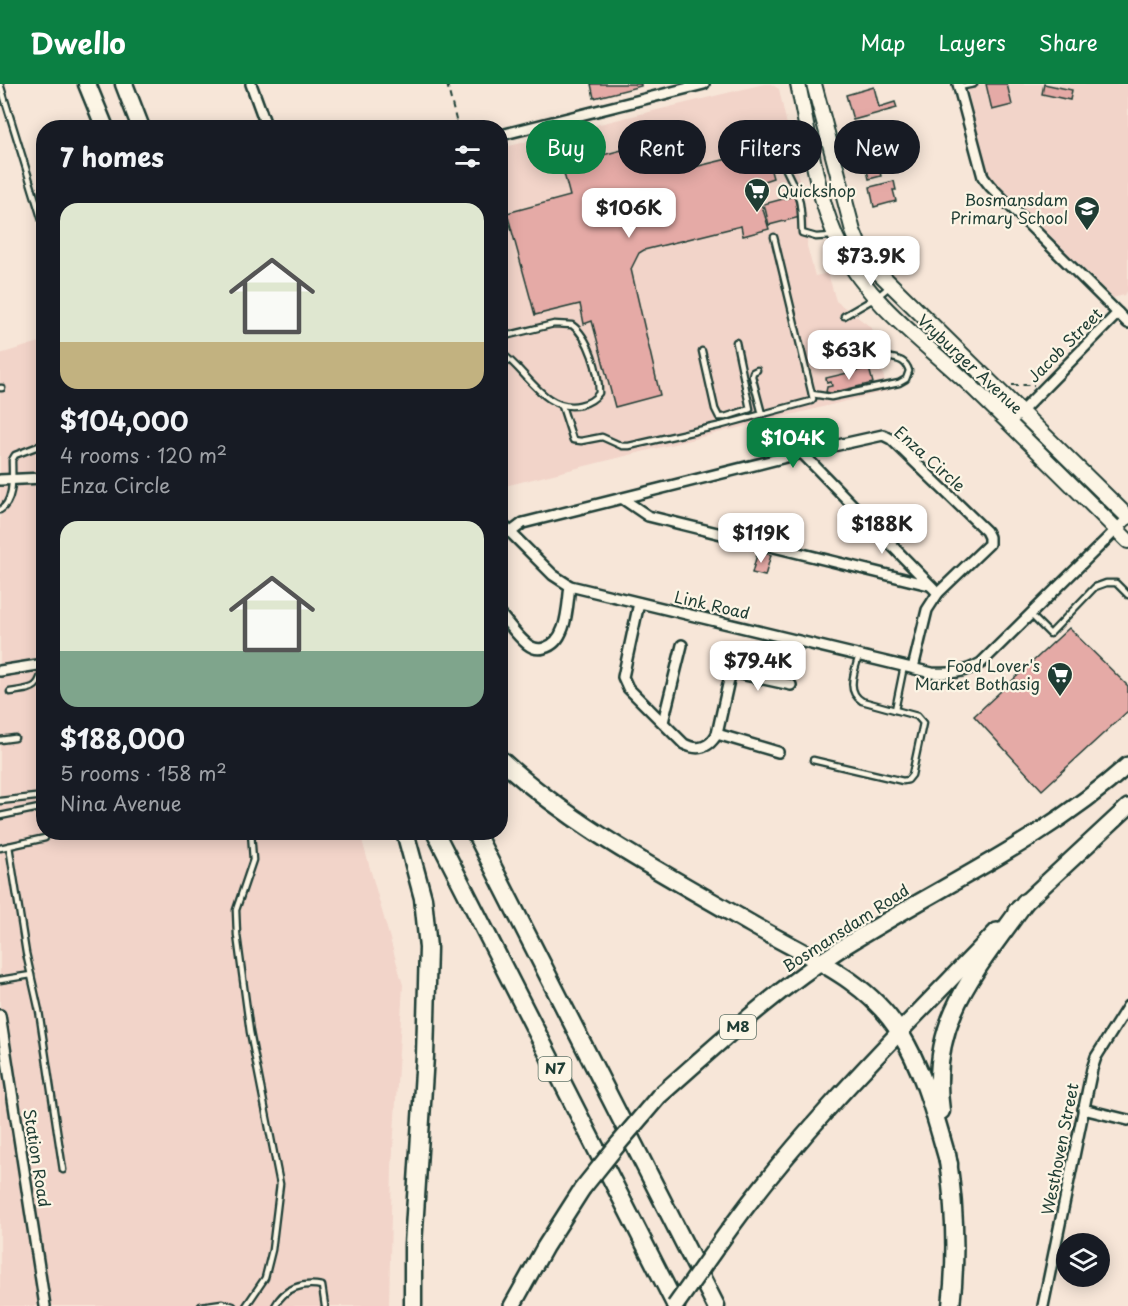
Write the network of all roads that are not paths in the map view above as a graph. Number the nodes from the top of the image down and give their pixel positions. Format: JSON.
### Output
{"nodes":[{"id":1,"x":0,"y":84,"type":"edge"},
{"id":2,"x":87,"y":84,"type":"edge"},
{"id":3,"x":124,"y":84,"type":"edge"},
{"id":4,"x":251,"y":84,"type":"edge"},
{"id":5,"x":655,"y":84,"type":"edge"},
{"id":6,"x":704,"y":84,"type":"edge"},
{"id":7,"x":798,"y":84,"type":"edge"},
{"id":8,"x":814,"y":84,"type":"edge"},
{"id":9,"x":974,"y":84,"type":"edge"},
{"id":10,"x":959,"y":86,"type":"edge"},
{"id":11,"x":657,"y":96,"type":"junction"},
{"id":12,"x":102,"y":120,"type":"edge"},
{"id":13,"x":138,"y":120,"type":"edge"},
{"id":14,"x":264,"y":120,"type":"edge"},
{"id":15,"x":806,"y":120,"type":"edge"},
{"id":16,"x":508,"y":133,"type":"edge"},
{"id":17,"x":787,"y":174,"type":"edge"},
{"id":18,"x":818,"y":174,"type":"edge"},
{"id":19,"x":36,"y":201,"type":"edge"},
{"id":20,"x":836,"y":236,"type":"junction"},
{"id":21,"x":774,"y":237,"type":"dead end"},
{"id":22,"x":892,"y":285,"type":"junction"},
{"id":23,"x":877,"y":297,"type":"junction"},
{"id":24,"x":1118,"y":313,"type":"junction"},
{"id":25,"x":844,"y":316,"type":"dead end"},
{"id":26,"x":1128,"y":323,"type":"edge"},
{"id":27,"x":508,"y":335,"type":"edge"},
{"id":28,"x":736,"y":342,"type":"dead end"},
{"id":29,"x":864,"y":343,"type":"dead end"},
{"id":30,"x":702,"y":351,"type":"dead end"},
{"id":31,"x":508,"y":360,"type":"edge"},
{"id":32,"x":757,"y":370,"type":"dead end"},
{"id":33,"x":812,"y":394,"type":"junction"},
{"id":34,"x":562,"y":406,"type":"junction"},
{"id":35,"x":1020,"y":412,"type":"junction"},
{"id":36,"x":762,"y":414,"type":"junction"},
{"id":37,"x":1009,"y":424,"type":"junction"},
{"id":38,"x":36,"y":447,"type":"edge"},
{"id":39,"x":802,"y":453,"type":"junction"},
{"id":40,"x":36,"y":478,"type":"edge"},
{"id":41,"x":12,"y":479,"type":"junction"},
{"id":42,"x":0,"y":480,"type":"edge"},
{"id":43,"x":623,"y":499,"type":"junction"},
{"id":44,"x":0,"y":510,"type":"edge"},
{"id":45,"x":1128,"y":517,"type":"edge"},
{"id":46,"x":508,"y":529,"type":"edge"},
{"id":47,"x":1116,"y":530,"type":"junction"},
{"id":48,"x":511,"y":532,"type":"junction"},
{"id":49,"x":1128,"y":542,"type":"edge"},
{"id":50,"x":929,"y":585,"type":"junction"},
{"id":51,"x":570,"y":586,"type":"junction"},
{"id":52,"x":938,"y":593,"type":"junction"},
{"id":53,"x":1128,"y":595,"type":"edge"},
{"id":54,"x":639,"y":603,"type":"junction"},
{"id":55,"x":1031,"y":615,"type":"junction"},
{"id":56,"x":508,"y":623,"type":"edge"},
{"id":57,"x":682,"y":645,"type":"dead end"},
{"id":58,"x":859,"y":655,"type":"junction"},
{"id":59,"x":733,"y":662,"type":"dead end"},
{"id":60,"x":36,"y":665,"type":"edge"},
{"id":61,"x":909,"y":667,"type":"junction"},
{"id":62,"x":0,"y":671,"type":"edge"},
{"id":63,"x":731,"y":672,"type":"junction"},
{"id":64,"x":791,"y":684,"type":"dead end"},
{"id":65,"x":36,"y":686,"type":"edge"},
{"id":66,"x":10,"y":692,"type":"dead end"},
{"id":67,"x":895,"y":710,"type":"junction"},
{"id":68,"x":663,"y":722,"type":"junction"},
{"id":69,"x":717,"y":734,"type":"junction"},
{"id":70,"x":15,"y":738,"type":"dead end"},
{"id":71,"x":0,"y":740,"type":"edge"},
{"id":72,"x":778,"y":752,"type":"dead end"},
{"id":73,"x":813,"y":760,"type":"dead end"},
{"id":74,"x":1128,"y":765,"type":"edge"},
{"id":75,"x":508,"y":766,"type":"edge"},
{"id":76,"x":36,"y":797,"type":"edge"},
{"id":77,"x":0,"y":801,"type":"edge"},
{"id":78,"x":1128,"y":807,"type":"edge"},
{"id":79,"x":36,"y":809,"type":"edge"},
{"id":80,"x":0,"y":816,"type":"edge"},
{"id":81,"x":36,"y":840,"type":"edge"},
{"id":82,"x":252,"y":840,"type":"edge"},
{"id":83,"x":407,"y":840,"type":"edge"},
{"id":84,"x":439,"y":840,"type":"edge"},
{"id":85,"x":479,"y":840,"type":"edge"},
{"id":86,"x":9,"y":846,"type":"junction"},
{"id":87,"x":0,"y":848,"type":"edge"},
{"id":88,"x":1025,"y":902,"type":"junction"},
{"id":89,"x":821,"y":962,"type":"junction"},
{"id":90,"x":31,"y":975,"type":"junction"},
{"id":91,"x":0,"y":980,"type":"edge"},
{"id":92,"x":1128,"y":1006,"type":"edge"},
{"id":93,"x":0,"y":1015,"type":"edge"},
{"id":94,"x":900,"y":1032,"type":"junction"},
{"id":95,"x":1083,"y":1109,"type":"junction"},
{"id":96,"x":1128,"y":1120,"type":"edge"},
{"id":97,"x":949,"y":1164,"type":"junction"},
{"id":98,"x":63,"y":1170,"type":"dead end"},
{"id":99,"x":45,"y":1306,"type":"edge"},
{"id":100,"x":201,"y":1306,"type":"edge"},
{"id":101,"x":233,"y":1306,"type":"edge"},
{"id":102,"x":246,"y":1306,"type":"edge"},
{"id":103,"x":274,"y":1306,"type":"edge"},
{"id":104,"x":326,"y":1306,"type":"edge"},
{"id":105,"x":414,"y":1306,"type":"edge"},
{"id":106,"x":512,"y":1306,"type":"edge"},
{"id":107,"x":676,"y":1306,"type":"edge"},
{"id":108,"x":716,"y":1306,"type":"edge"},
{"id":109,"x":951,"y":1306,"type":"edge"},
{"id":110,"x":1043,"y":1306,"type":"edge"}],
"edges":[{"from":1,"to":19,"type":"lane"},
{"from":2,"to":12,"type":"highway"},
{"from":3,"to":13,"type":"highway"},
{"from":4,"to":14,"type":"street"},
{"from":5,"to":11,"type":"street"},
{"from":6,"to":11,"type":"street"},
{"from":7,"to":15,"type":"street","name":"Vryburger Avenue"},
{"from":8,"to":22,"type":"street","name":"Vryburger Avenue"},
{"from":9,"to":10,"type":"lane"},
{"from":10,"to":24,"type":"street"},
{"from":11,"to":16,"type":"street"},
{"from":17,"to":20,"type":"lane"},
{"from":18,"to":20,"type":"street","name":"Vryburger Avenue"},
{"from":20,"to":23,"type":"street","name":"Vryburger Avenue"},
{"from":21,"to":33,"type":"lane"},
{"from":22,"to":23,"type":"lane"},
{"from":22,"to":35,"type":"street","name":"Vryburger Avenue"},
{"from":23,"to":25,"type":"lane"},
{"from":23,"to":37,"type":"street","name":"Vryburger Avenue"},
{"from":24,"to":26,"type":"street"},
{"from":24,"to":35,"type":"street","name":"Jacob Street"},
{"from":27,"to":34,"type":"lane"},
{"from":28,"to":30,"type":"lane"},
{"from":29,"to":33,"type":"lane"},
{"from":31,"to":34,"type":"lane"},
{"from":32,"to":36,"type":"lane"},
{"from":33,"to":36,"type":"lane"},
{"from":34,"to":36,"type":"lane"},
{"from":35,"to":37,"type":"street","name":"Jacob Street"},
{"from":35,"to":45,"type":"street","name":"Vryburger Avenue"},
{"from":37,"to":47,"type":"street","name":"Vryburger Avenue"},
{"from":38,"to":41,"type":"lane"},
{"from":39,"to":43,"type":"street","name":"Enza Circle"},
{"from":39,"to":50,"type":"street"},
{"from":39,"to":52,"type":"street","name":"Enza Circle"},
{"from":40,"to":41,"type":"street"},
{"from":41,"to":42,"type":"street"},
{"from":41,"to":44,"type":"lane"},
{"from":43,"to":48,"type":"street","name":"Enza Circle"},
{"from":43,"to":50,"type":"street"},
{"from":45,"to":47,"type":"street","name":"Link Road"},
{"from":46,"to":48,"type":"street","name":"Link Road"},
{"from":47,"to":49,"type":"street","name":"Vryburger Avenue"},
{"from":47,"to":55,"type":"street","name":"Link Road"},
{"from":48,"to":51,"type":"street","name":"Link Road"},
{"from":50,"to":52,"type":"street"},
{"from":51,"to":54,"type":"street","name":"Link Road"},
{"from":51,"to":56,"type":"street"},
{"from":52,"to":61,"type":"street"},
{"from":53,"to":55,"type":"lane"},
{"from":54,"to":58,"type":"street","name":"Link Road"},
{"from":54,"to":68,"type":"street"},
{"from":55,"to":61,"type":"street","name":"Link Road"},
{"from":57,"to":68,"type":"street"},
{"from":58,"to":61,"type":"street","name":"Link Road"},
{"from":58,"to":67,"type":"lane"},
{"from":59,"to":63,"type":"street"},
{"from":60,"to":62,"type":"street"},
{"from":61,"to":67,"type":"lane"},
{"from":63,"to":64,"type":"street"},
{"from":63,"to":69,"type":"street"},
{"from":65,"to":66,"type":"lane"},
{"from":67,"to":73,"type":"lane"},
{"from":68,"to":69,"type":"street"},
{"from":69,"to":72,"type":"street"},
{"from":70,"to":71,"type":"lane"},
{"from":74,"to":89,"type":"main road","name":"Bosmansdam Road","number":"M8"},
{"from":75,"to":89,"type":"highway"},
{"from":76,"to":77,"type":"lane"},
{"from":78,"to":88,"type":"main road"},
{"from":79,"to":80,"type":"lane"},
{"from":81,"to":86,"type":"lane"},
{"from":82,"to":102,"type":"lane"},
{"from":83,"to":105,"type":"highway"},
{"from":84,"to":107,"type":"highway","number":"N7"},
{"from":85,"to":108,"type":"highway","number":"N7"},
{"from":86,"to":87,"type":"lane"},
{"from":86,"to":90,"type":"lane"},
{"from":88,"to":94,"type":"main road"},
{"from":88,"to":97,"type":"highway"},
{"from":89,"to":94,"type":"highway"},
{"from":89,"to":106,"type":"main road","name":"Bosmansdam Road","number":"M8","bridge":true},
{"from":90,"to":91,"type":"lane"},
{"from":90,"to":98,"type":"lane"},
{"from":92,"to":95,"type":"street","name":"Westhoven Street"},
{"from":93,"to":99,"type":"street","name":"Station Road"},
{"from":94,"to":97,"type":"highway"},
{"from":94,"to":107,"type":"main road","bridge":true},
{"from":95,"to":96,"type":"street"},
{"from":95,"to":110,"type":"street","name":"Westhoven Street"},
{"from":97,"to":109,"type":"highway"},
{"from":100,"to":101,"type":"lane"},
{"from":103,"to":104,"type":"lane"}]}
